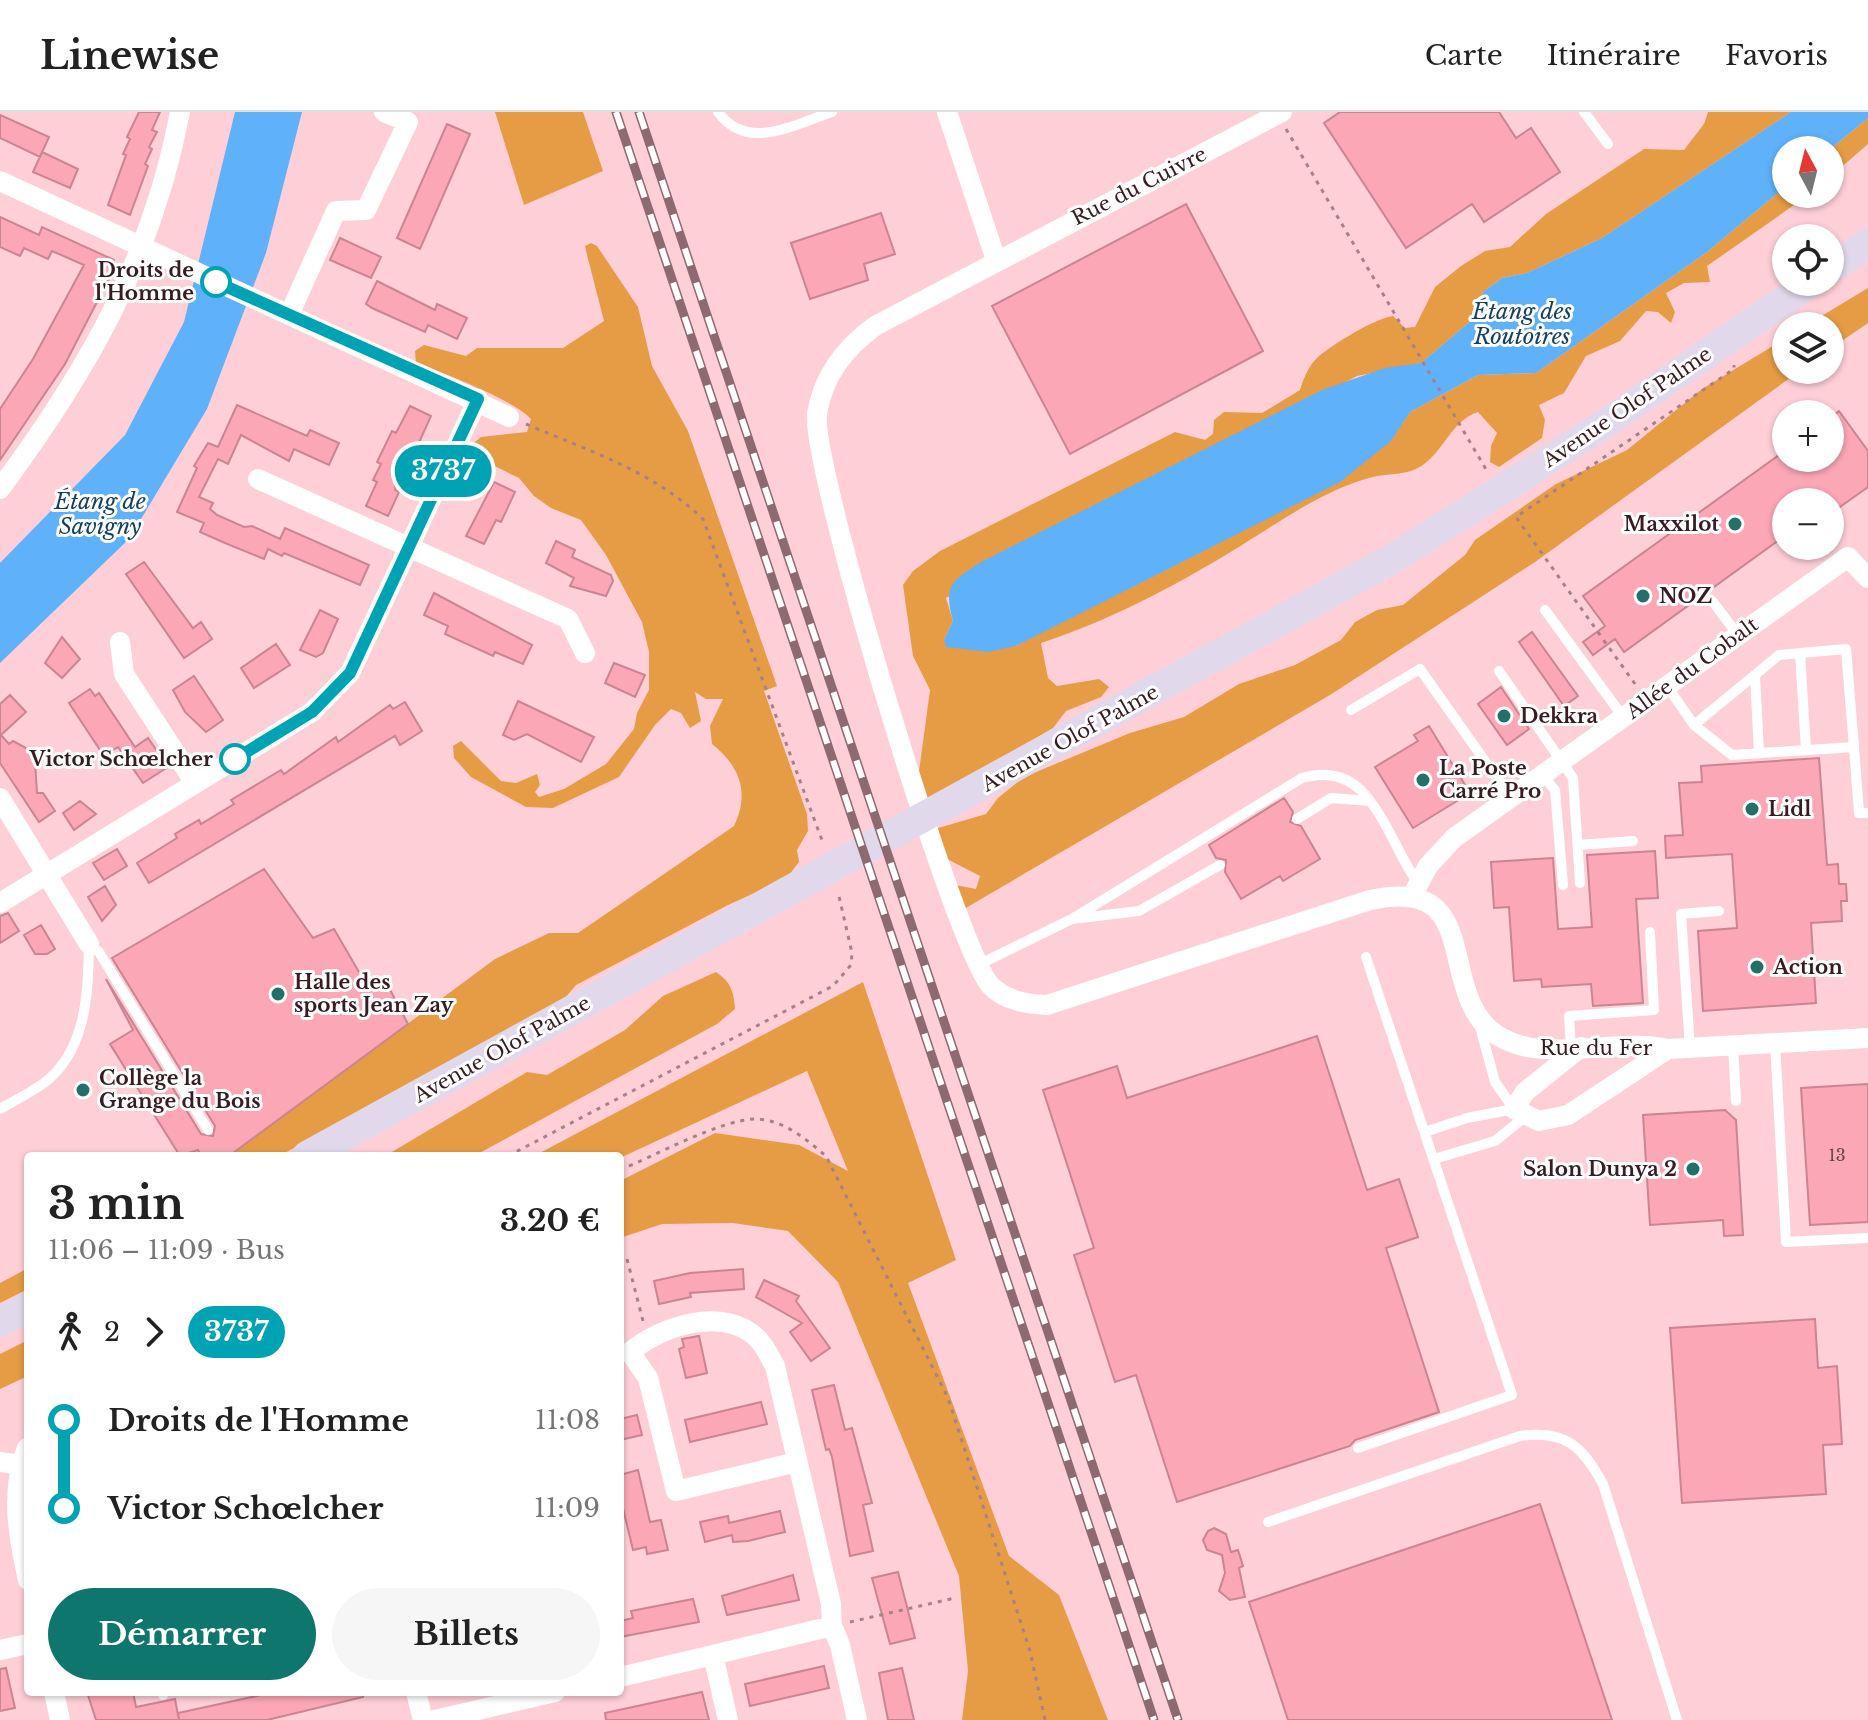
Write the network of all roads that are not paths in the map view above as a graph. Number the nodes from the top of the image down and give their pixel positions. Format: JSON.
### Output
{"nodes":[{"id":1,"x":180,"y":112,"type":"edge"},
{"id":2,"x":384,"y":112,"type":"edge"},
{"id":3,"x":718,"y":112,"type":"edge"},
{"id":4,"x":832,"y":112,"type":"edge"},
{"id":5,"x":947,"y":112,"type":"edge"},
{"id":6,"x":1584,"y":112,"type":"edge"},
{"id":7,"x":1280,"y":113,"type":"edge"},
{"id":8,"x":1608,"y":144,"type":"dead end"},
{"id":9,"x":0,"y":181,"type":"edge"},
{"id":10,"x":1868,"y":243,"type":"edge"},
{"id":11,"x":142,"y":247,"type":"junction"},
{"id":12,"x":1844,"y":259,"type":"edge"},
{"id":13,"x":996,"y":260,"type":"junction"},
{"id":14,"x":1791,"y":296,"type":"edge"},
{"id":15,"x":289,"y":315,"type":"junction"},
{"id":16,"x":478,"y":399,"type":"junction"},
{"id":17,"x":509,"y":417,"type":"road end"},
{"id":18,"x":258,"y":479,"type":"dead end"},
{"id":19,"x":0,"y":489,"type":"edge"},
{"id":20,"x":407,"y":548,"type":"junction"},
{"id":21,"x":1868,"y":578,"type":"edge"},
{"id":22,"x":1713,"y":602,"type":"dead end"},
{"id":23,"x":1545,"y":610,"type":"dead end"},
{"id":24,"x":1738,"y":635,"type":"junction"},
{"id":25,"x":120,"y":642,"type":"dead end"},
{"id":26,"x":585,"y":653,"type":"dead end"},
{"id":27,"x":1800,"y":653,"type":"junction"},
{"id":28,"x":1499,"y":671,"type":"dead end"},
{"id":29,"x":1755,"y":675,"type":"junction"},
{"id":30,"x":1667,"y":686,"type":"junction"},
{"id":31,"x":1351,"y":710,"type":"dead end"},
{"id":32,"x":1623,"y":717,"type":"junction"},
{"id":33,"x":1694,"y":725,"type":"junction"},
{"id":34,"x":1854,"y":747,"type":"junction"},
{"id":35,"x":1806,"y":750,"type":"junction"},
{"id":36,"x":1759,"y":753,"type":"junction"},
{"id":37,"x":1561,"y":761,"type":"junction"},
{"id":38,"x":1542,"y":775,"type":"junction"},
{"id":39,"x":195,"y":783,"type":"junction"},
{"id":40,"x":0,"y":798,"type":"edge"},
{"id":41,"x":1511,"y":798,"type":"junction"},
{"id":42,"x":1370,"y":801,"type":"junction"},
{"id":43,"x":1868,"y":813,"type":"edge"},
{"id":44,"x":1297,"y":819,"type":"dead end"},
{"id":45,"x":1633,"y":841,"type":"dead end"},
{"id":46,"x":1578,"y":845,"type":"junction"},
{"id":47,"x":1220,"y":865,"type":"dead end"},
{"id":48,"x":48,"y":874,"type":"junction"},
{"id":49,"x":1580,"y":883,"type":"dead end"},
{"id":50,"x":1563,"y":885,"type":"dead end"},
{"id":51,"x":1415,"y":890,"type":"junction"},
{"id":52,"x":0,"y":903,"type":"edge"},
{"id":53,"x":1719,"y":911,"type":"dead end"},
{"id":54,"x":1072,"y":919,"type":"junction"},
{"id":55,"x":1650,"y":932,"type":"dead end"},
{"id":56,"x":89,"y":944,"type":"junction"},
{"id":57,"x":1366,"y":957,"type":"dead end"},
{"id":58,"x":977,"y":966,"type":"junction"},
{"id":59,"x":1478,"y":1017,"type":"junction"},
{"id":60,"x":1868,"y":1038,"type":"edge"},
{"id":61,"x":1775,"y":1043,"type":"junction"},
{"id":62,"x":1733,"y":1045,"type":"junction"},
{"id":63,"x":1576,"y":1048,"type":"junction"},
{"id":64,"x":1690,"y":1048,"type":"junction"},
{"id":65,"x":1668,"y":1049,"type":"junction"},
{"id":66,"x":1736,"y":1101,"type":"dead end"},
{"id":67,"x":0,"y":1109,"type":"edge"},
{"id":68,"x":1520,"y":1113,"type":"junction"},
{"id":69,"x":208,"y":1130,"type":"dead end"},
{"id":70,"x":1425,"y":1132,"type":"junction"},
{"id":71,"x":314,"y":1152,"type":"edge"},
{"id":72,"x":1434,"y":1159,"type":"junction"},
{"id":73,"x":1868,"y":1238,"type":"edge"},
{"id":74,"x":24,"y":1309,"type":"edge"},
{"id":75,"x":0,"y":1322,"type":"edge"},
{"id":76,"x":1358,"y":1448,"type":"dead end"},
{"id":77,"x":16,"y":1458,"type":"edge"},
{"id":78,"x":797,"y":1462,"type":"junction"},
{"id":79,"x":1268,"y":1522,"type":"dead end"},
{"id":80,"x":24,"y":1561,"type":"edge"},
{"id":81,"x":832,"y":1626,"type":"junction"},
{"id":82,"x":24,"y":1645,"type":"edge"},
{"id":83,"x":0,"y":1650,"type":"edge"},
{"id":84,"x":713,"y":1655,"type":"junction"},
{"id":85,"x":624,"y":1676,"type":"edge"},
{"id":86,"x":55,"y":1696,"type":"edge"},
{"id":87,"x":417,"y":1696,"type":"edge"},
{"id":88,"x":538,"y":1696,"type":"edge"},
{"id":89,"x":60,"y":1720,"type":"edge"},
{"id":90,"x":423,"y":1720,"type":"edge"},
{"id":91,"x":435,"y":1720,"type":"edge"},
{"id":92,"x":728,"y":1720,"type":"edge"},
{"id":93,"x":857,"y":1720,"type":"edge"},
{"id":94,"x":1677,"y":1720,"type":"edge"}],
"edges":[{"from":1,"to":11,"type":"street"},
{"from":2,"to":15,"type":"street"},
{"from":3,"to":4,"type":"lane"},
{"from":5,"to":13,"type":"street"},
{"from":6,"to":8,"type":"lane"},
{"from":7,"to":13,"type":"street","name":"Rue du Cuivre"},
{"from":9,"to":11,"type":"street"},
{"from":10,"to":12,"type":"main road"},
{"from":11,"to":15,"type":"street"},
{"from":11,"to":19,"type":"street"},
{"from":13,"to":58,"type":"street","name":"Rue du Cuivre"},
{"from":14,"to":71,"type":"main road","name":"Avenue Olof Palme"},
{"from":15,"to":16,"type":"street"},
{"from":16,"to":17,"type":"street"},
{"from":16,"to":20,"type":"street"},
{"from":18,"to":20,"type":"street"},
{"from":20,"to":26,"type":"street"},
{"from":20,"to":39,"type":"street"},
{"from":21,"to":24,"type":"street","name":"Allée du Cobalt"},
{"from":22,"to":24,"type":"lane"},
{"from":23,"to":32,"type":"lane"},
{"from":24,"to":30,"type":"street","name":"Allée du Cobalt"},
{"from":25,"to":39,"type":"street"},
{"from":27,"to":29,"type":"lane"},
{"from":27,"to":34,"type":"lane"},
{"from":27,"to":35,"type":"lane"},
{"from":28,"to":37,"type":"lane"},
{"from":29,"to":33,"type":"lane"},
{"from":29,"to":36,"type":"lane"},
{"from":30,"to":32,"type":"street","name":"Allée du Cobalt"},
{"from":30,"to":33,"type":"lane"},
{"from":31,"to":41,"type":"lane"},
{"from":32,"to":37,"type":"street","name":"Allée du Cobalt"},
{"from":33,"to":36,"type":"lane"},
{"from":34,"to":35,"type":"lane"},
{"from":34,"to":43,"type":"lane"},
{"from":35,"to":36,"type":"lane"},
{"from":37,"to":38,"type":"street","name":"Allée du Cobalt"},
{"from":37,"to":46,"type":"lane"},
{"from":38,"to":41,"type":"street","name":"Allée du Cobalt"},
{"from":38,"to":50,"type":"lane"},
{"from":39,"to":48,"type":"street"},
{"from":40,"to":48,"type":"street"},
{"from":41,"to":51,"type":"street","name":"Allée du Cobalt"},
{"from":42,"to":44,"type":"lane"},
{"from":42,"to":51,"type":"lane"},
{"from":42,"to":54,"type":"lane"},
{"from":45,"to":46,"type":"lane"},
{"from":46,"to":49,"type":"lane"},
{"from":47,"to":54,"type":"lane"},
{"from":48,"to":52,"type":"street"},
{"from":48,"to":56,"type":"street"},
{"from":51,"to":58,"type":"street"},
{"from":51,"to":59,"type":"street"},
{"from":53,"to":64,"type":"lane"},
{"from":54,"to":58,"type":"lane"},
{"from":55,"to":63,"type":"lane"},
{"from":56,"to":67,"type":"lane"},
{"from":56,"to":69,"type":"lane"},
{"from":57,"to":70,"type":"lane"},
{"from":59,"to":63,"type":"street","name":"Rue du Fer"},
{"from":59,"to":68,"type":"lane"},
{"from":60,"to":61,"type":"street","name":"Rue du Fer"},
{"from":61,"to":62,"type":"street","name":"Rue du Fer"},
{"from":61,"to":73,"type":"lane"},
{"from":62,"to":64,"type":"street","name":"Rue du Fer"},
{"from":62,"to":66,"type":"lane"},
{"from":63,"to":65,"type":"street","name":"Rue du Fer"},
{"from":63,"to":68,"type":"street"},
{"from":64,"to":65,"type":"street","name":"Rue du Fer"},
{"from":65,"to":68,"type":"street"},
{"from":68,"to":70,"type":"lane"},
{"from":68,"to":72,"type":"lane"},
{"from":70,"to":72,"type":"lane"},
{"from":72,"to":76,"type":"lane"},
{"from":74,"to":75,"type":"main road"},
{"from":77,"to":80,"type":"street"},
{"from":78,"to":78,"type":"street"},
{"from":78,"to":81,"type":"street"},
{"from":79,"to":94,"type":"lane"},
{"from":81,"to":84,"type":"street"},
{"from":81,"to":93,"type":"street"},
{"from":82,"to":83,"type":"street"},
{"from":84,"to":85,"type":"street"},
{"from":84,"to":92,"type":"street"},
{"from":86,"to":89,"type":"street"},
{"from":87,"to":90,"type":"street"},
{"from":88,"to":91,"type":"street"}]}
